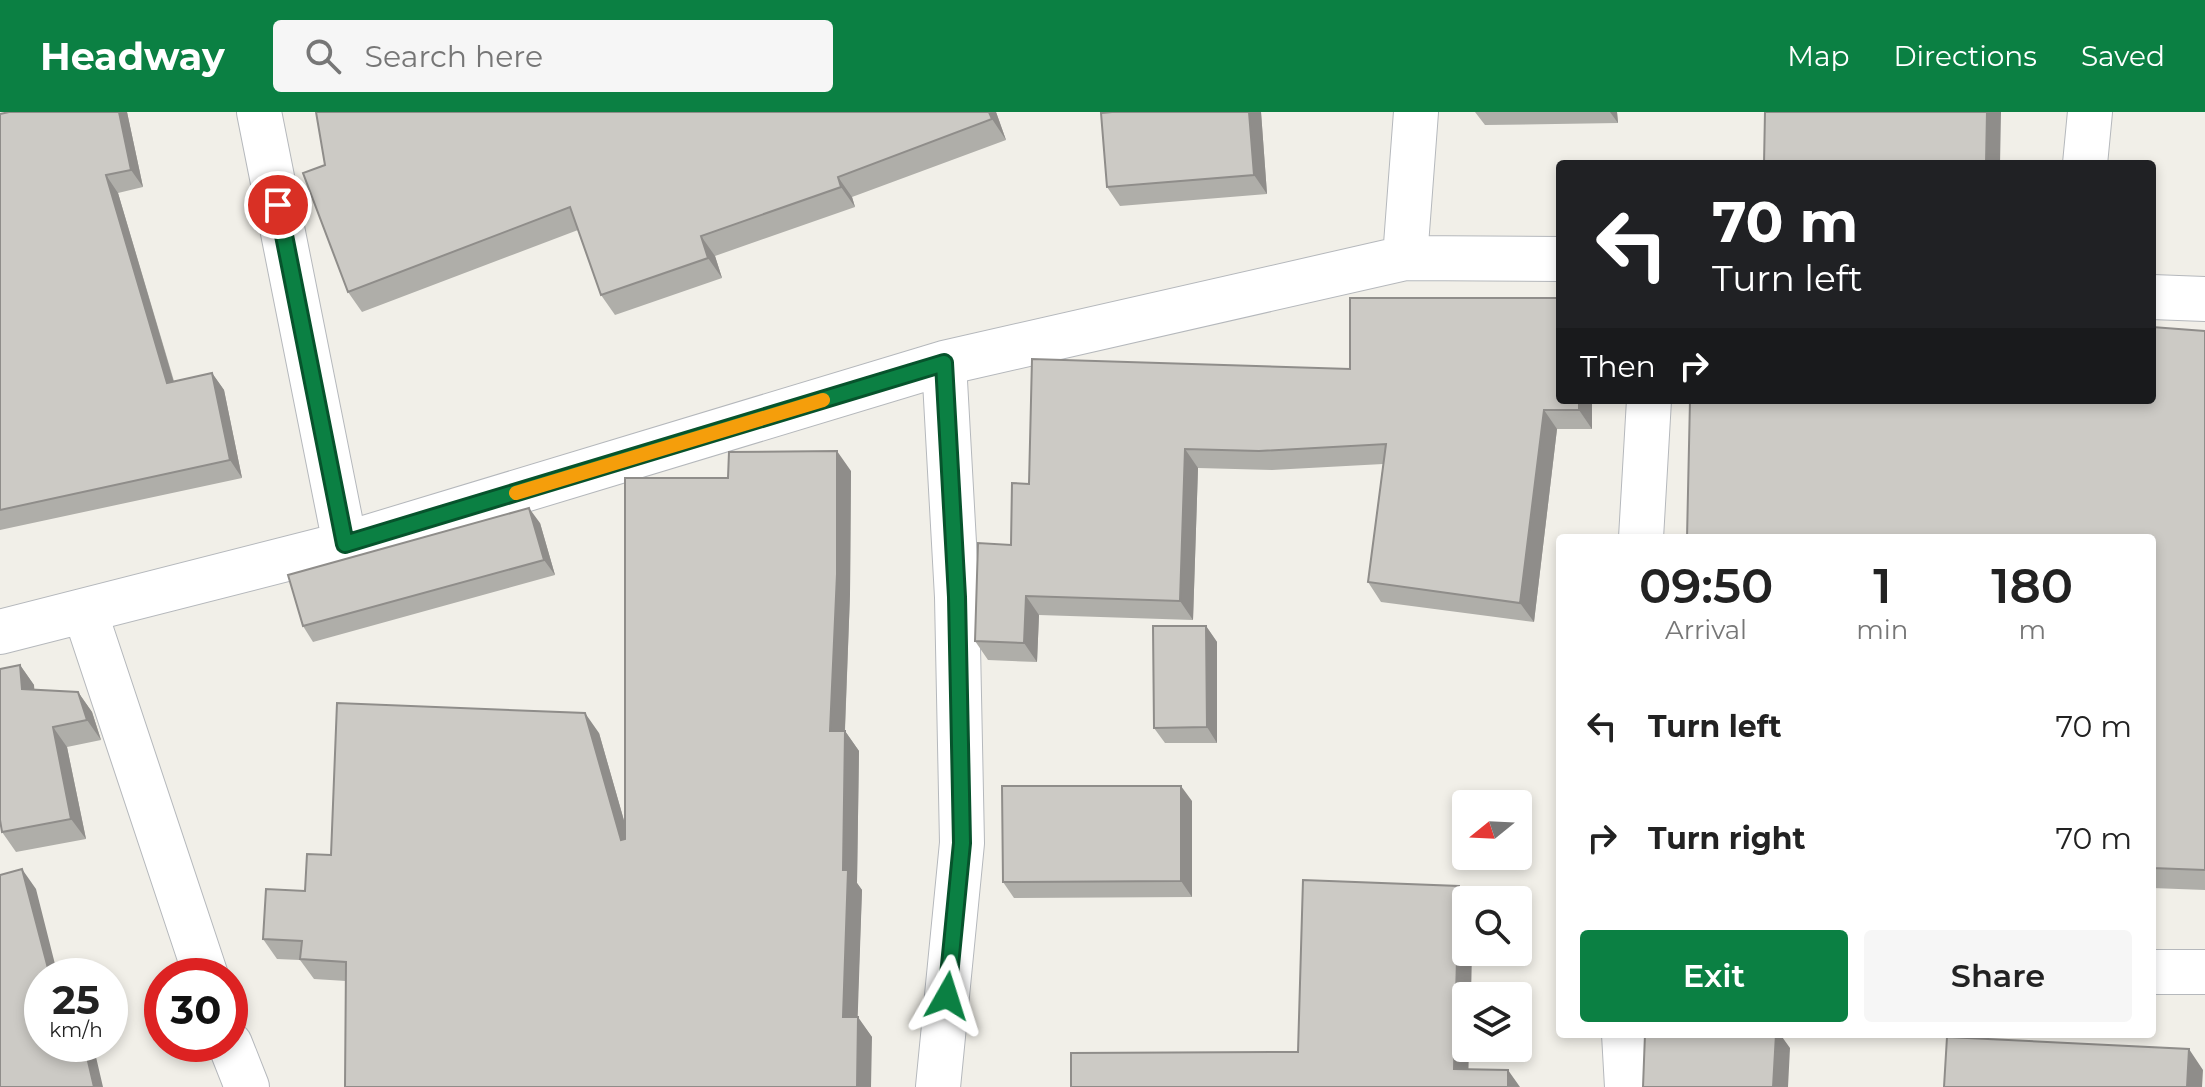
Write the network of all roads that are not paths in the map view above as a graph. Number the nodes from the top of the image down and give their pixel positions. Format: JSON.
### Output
{"nodes":[{"id":1,"x":259,"y":112,"type":"edge"},
{"id":2,"x":1416,"y":112,"type":"edge"},
{"id":3,"x":2090,"y":112,"type":"edge"},
{"id":4,"x":2085,"y":160,"type":"edge"},
{"id":5,"x":1405,"y":258,"type":"junction"},
{"id":6,"x":1556,"y":259,"type":"edge"},
{"id":7,"x":2156,"y":297,"type":"edge"},
{"id":8,"x":2205,"y":299,"type":"edge"},
{"id":9,"x":944,"y":363,"type":"junction"},
{"id":10,"x":1649,"y":404,"type":"edge"},
{"id":11,"x":1641,"y":534,"type":"edge"},
{"id":12,"x":345,"y":544,"type":"junction"},
{"id":13,"x":85,"y":612,"type":"junction"},
{"id":14,"x":0,"y":632,"type":"edge"},
{"id":15,"x":200,"y":958,"type":"edge"},
{"id":16,"x":2156,"y":972,"type":"edge"},
{"id":17,"x":2205,"y":972,"type":"edge"},
{"id":18,"x":1624,"y":1038,"type":"edge"},
{"id":19,"x":237,"y":1062,"type":"edge"},
{"id":20,"x":247,"y":1087,"type":"edge"},
{"id":21,"x":938,"y":1087,"type":"edge"},
{"id":22,"x":1627,"y":1087,"type":"edge"}],
"edges":[{"from":1,"to":12,"type":"street"},
{"from":2,"to":5,"type":"street"},
{"from":3,"to":4,"type":"street"},
{"from":5,"to":6,"type":"street"},
{"from":5,"to":9,"type":"street"},
{"from":7,"to":8,"type":"street"},
{"from":9,"to":12,"type":"street"},
{"from":9,"to":21,"type":"street"},
{"from":10,"to":11,"type":"street"},
{"from":12,"to":13,"type":"street"},
{"from":13,"to":14,"type":"street"},
{"from":13,"to":15,"type":"street"},
{"from":16,"to":17,"type":"street"},
{"from":18,"to":22,"type":"street"},
{"from":19,"to":20,"type":"street"}]}
